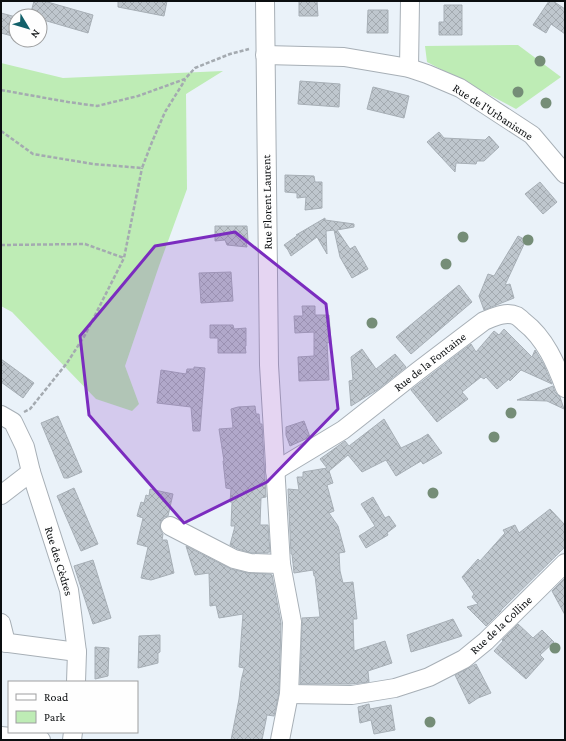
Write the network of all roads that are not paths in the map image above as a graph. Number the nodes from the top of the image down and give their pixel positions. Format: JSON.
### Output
{"nodes":[{"id":1,"x":264,"y":1,"type":"edge"},
{"id":2,"x":410,"y":1,"type":"edge"},
{"id":3,"x":265,"y":50,"type":"junction"},
{"id":4,"x":409,"y":68,"type":"junction"},
{"id":5,"x":565,"y":174,"type":"edge"},
{"id":6,"x":565,"y":388,"type":"edge"},
{"id":7,"x":5,"y":417,"type":"edge"},
{"id":8,"x":275,"y":471,"type":"junction"},
{"id":9,"x":31,"y":472,"type":"junction"},
{"id":10,"x":1,"y":495,"type":"edge"},
{"id":11,"x":170,"y":526,"type":"dead end"},
{"id":12,"x":565,"y":563,"type":"edge"},
{"id":13,"x":281,"y":564,"type":"junction"},
{"id":14,"x":1,"y":622,"type":"edge"},
{"id":15,"x":4,"y":643,"type":"edge"},
{"id":16,"x":77,"y":652,"type":"junction"},
{"id":17,"x":76,"y":681,"type":"edge"},
{"id":18,"x":289,"y":694,"type":"junction"},
{"id":19,"x":1,"y":736,"type":"edge"},
{"id":20,"x":41,"y":740,"type":"edge"},
{"id":21,"x":280,"y":740,"type":"edge"}],
"edges":[{"from":1,"to":3,"type":"street","name":"Rue Florent Laurent"},
{"from":2,"to":4,"type":"street"},
{"from":3,"to":4,"type":"street","name":"Rue de l'Urbanisme"},
{"from":3,"to":8,"type":"street","name":"Rue Florent Laurent"},
{"from":4,"to":5,"type":"street","name":"Rue de l'Urbanisme"},
{"from":6,"to":8,"type":"street","name":"Rue de la Fontaine"},
{"from":7,"to":9,"type":"street","name":"Rue des Cèdres"},
{"from":8,"to":13,"type":"street"},
{"from":9,"to":10,"type":"street"},
{"from":9,"to":16,"type":"street","name":"Rue des Cèdres"},
{"from":11,"to":13,"type":"street"},
{"from":12,"to":18,"type":"street","name":"Rue de la Colline"},
{"from":13,"to":18,"type":"street"},
{"from":14,"to":15,"type":"street"},
{"from":15,"to":16,"type":"street"},
{"from":16,"to":17,"type":"street","name":"Rue des Cèdres"},
{"from":18,"to":21,"type":"street"},
{"from":19,"to":20,"type":"street"}]}
